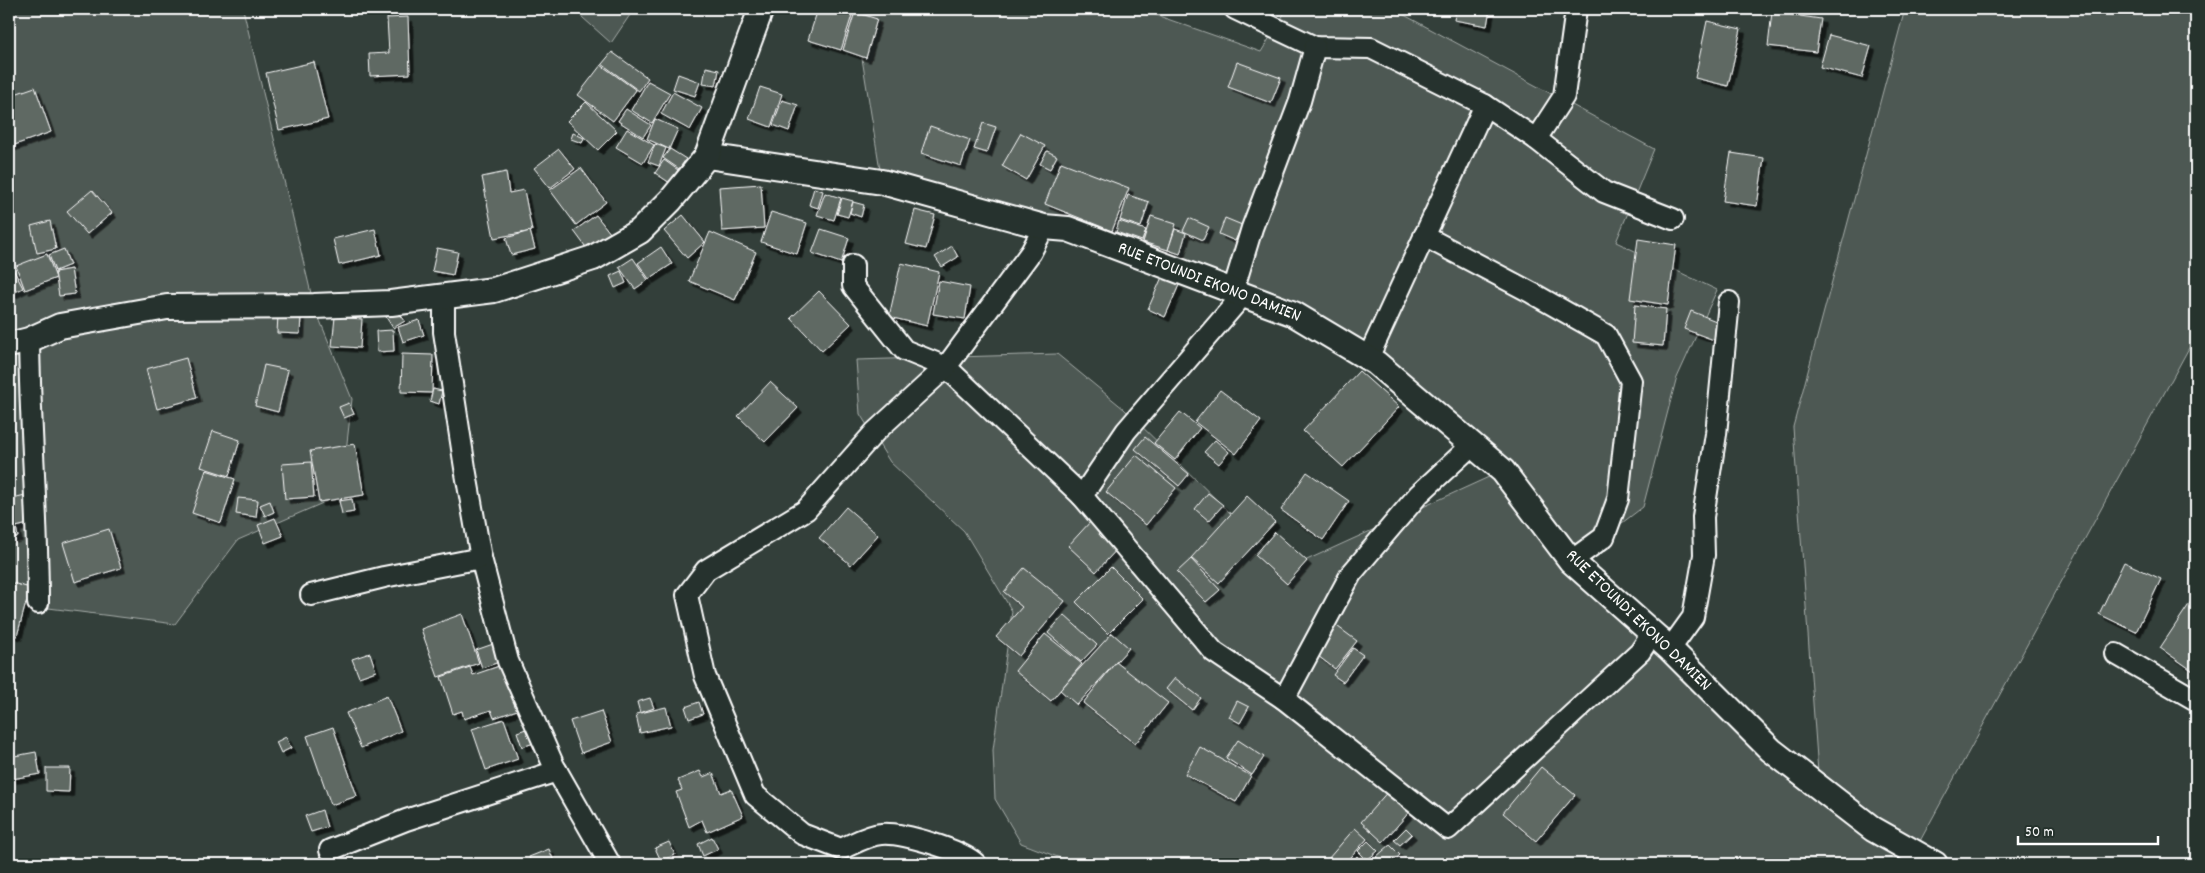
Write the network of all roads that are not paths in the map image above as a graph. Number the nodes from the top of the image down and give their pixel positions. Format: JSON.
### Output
{"nodes":[{"id":1,"x":761,"y":9,"type":"edge"},
{"id":2,"x":1235,"y":9,"type":"edge"},
{"id":3,"x":1576,"y":9,"type":"edge"},
{"id":4,"x":1315,"y":47,"type":"junction"},
{"id":5,"x":1485,"y":105,"type":"junction"},
{"id":6,"x":1536,"y":139,"type":"junction"},
{"id":7,"x":707,"y":156,"type":"junction"},
{"id":8,"x":1673,"y":219,"type":"dead end"},
{"id":9,"x":1044,"y":227,"type":"junction"},
{"id":10,"x":1424,"y":236,"type":"junction"},
{"id":11,"x":853,"y":265,"type":"dead end"},
{"id":12,"x":1238,"y":293,"type":"junction"},
{"id":13,"x":444,"y":297,"type":"junction"},
{"id":14,"x":1729,"y":302,"type":"dead end"},
{"id":15,"x":19,"y":342,"type":"edge"},
{"id":16,"x":1368,"y":358,"type":"junction"},
{"id":17,"x":946,"y":368,"type":"junction"},
{"id":18,"x":1472,"y":445,"type":"junction"},
{"id":19,"x":1082,"y":496,"type":"junction"},
{"id":20,"x":481,"y":558,"type":"junction"},
{"id":21,"x":1571,"y":561,"type":"junction"},
{"id":22,"x":311,"y":596,"type":"dead end"},
{"id":23,"x":38,"y":603,"type":"dead end"},
{"id":24,"x":1652,"y":634,"type":"junction"},
{"id":25,"x":1670,"y":649,"type":"junction"},
{"id":26,"x":2116,"y":654,"type":"dead end"},
{"id":27,"x":1284,"y":699,"type":"junction"},
{"id":28,"x":2196,"y":700,"type":"edge"},
{"id":29,"x":557,"y":771,"type":"junction"},
{"id":30,"x":330,"y":850,"type":"dead end"},
{"id":31,"x":610,"y":864,"type":"edge"},
{"id":32,"x":976,"y":864,"type":"edge"},
{"id":33,"x":1936,"y":864,"type":"edge"}],
"edges":[{"from":1,"to":7,"type":"street"},
{"from":2,"to":4,"type":"street"},
{"from":3,"to":6,"type":"street"},
{"from":4,"to":5,"type":"street"},
{"from":4,"to":12,"type":"street"},
{"from":5,"to":6,"type":"street"},
{"from":5,"to":10,"type":"street"},
{"from":6,"to":8,"type":"street"},
{"from":7,"to":9,"type":"street","name":"RUE ETOUNDI EKONO DAMIEN"},
{"from":7,"to":13,"type":"street"},
{"from":9,"to":12,"type":"street","name":"RUE ETOUNDI EKONO DAMIEN"},
{"from":9,"to":17,"type":"street"},
{"from":10,"to":16,"type":"street"},
{"from":10,"to":21,"type":"street"},
{"from":11,"to":17,"type":"street"},
{"from":12,"to":16,"type":"street","name":"RUE ETOUNDI EKONO DAMIEN"},
{"from":12,"to":19,"type":"street"},
{"from":13,"to":15,"type":"street"},
{"from":13,"to":20,"type":"street"},
{"from":14,"to":25,"type":"street"},
{"from":15,"to":23,"type":"street"},
{"from":16,"to":18,"type":"street","name":"RUE ETOUNDI EKONO DAMIEN"},
{"from":17,"to":19,"type":"street"},
{"from":17,"to":32,"type":"street"},
{"from":18,"to":21,"type":"street","name":"RUE ETOUNDI EKONO DAMIEN"},
{"from":18,"to":27,"type":"street"},
{"from":19,"to":27,"type":"street"},
{"from":20,"to":22,"type":"street"},
{"from":20,"to":29,"type":"street"},
{"from":21,"to":24,"type":"street","name":"RUE ETOUNDI EKONO DAMIEN"},
{"from":24,"to":25,"type":"street","name":"RUE ETOUNDI EKONO DAMIEN"},
{"from":24,"to":27,"type":"street"},
{"from":25,"to":33,"type":"street","name":"RUE ETOUNDI EKONO DAMIEN"},
{"from":26,"to":28,"type":"street"},
{"from":29,"to":30,"type":"street"},
{"from":29,"to":31,"type":"street"}]}
